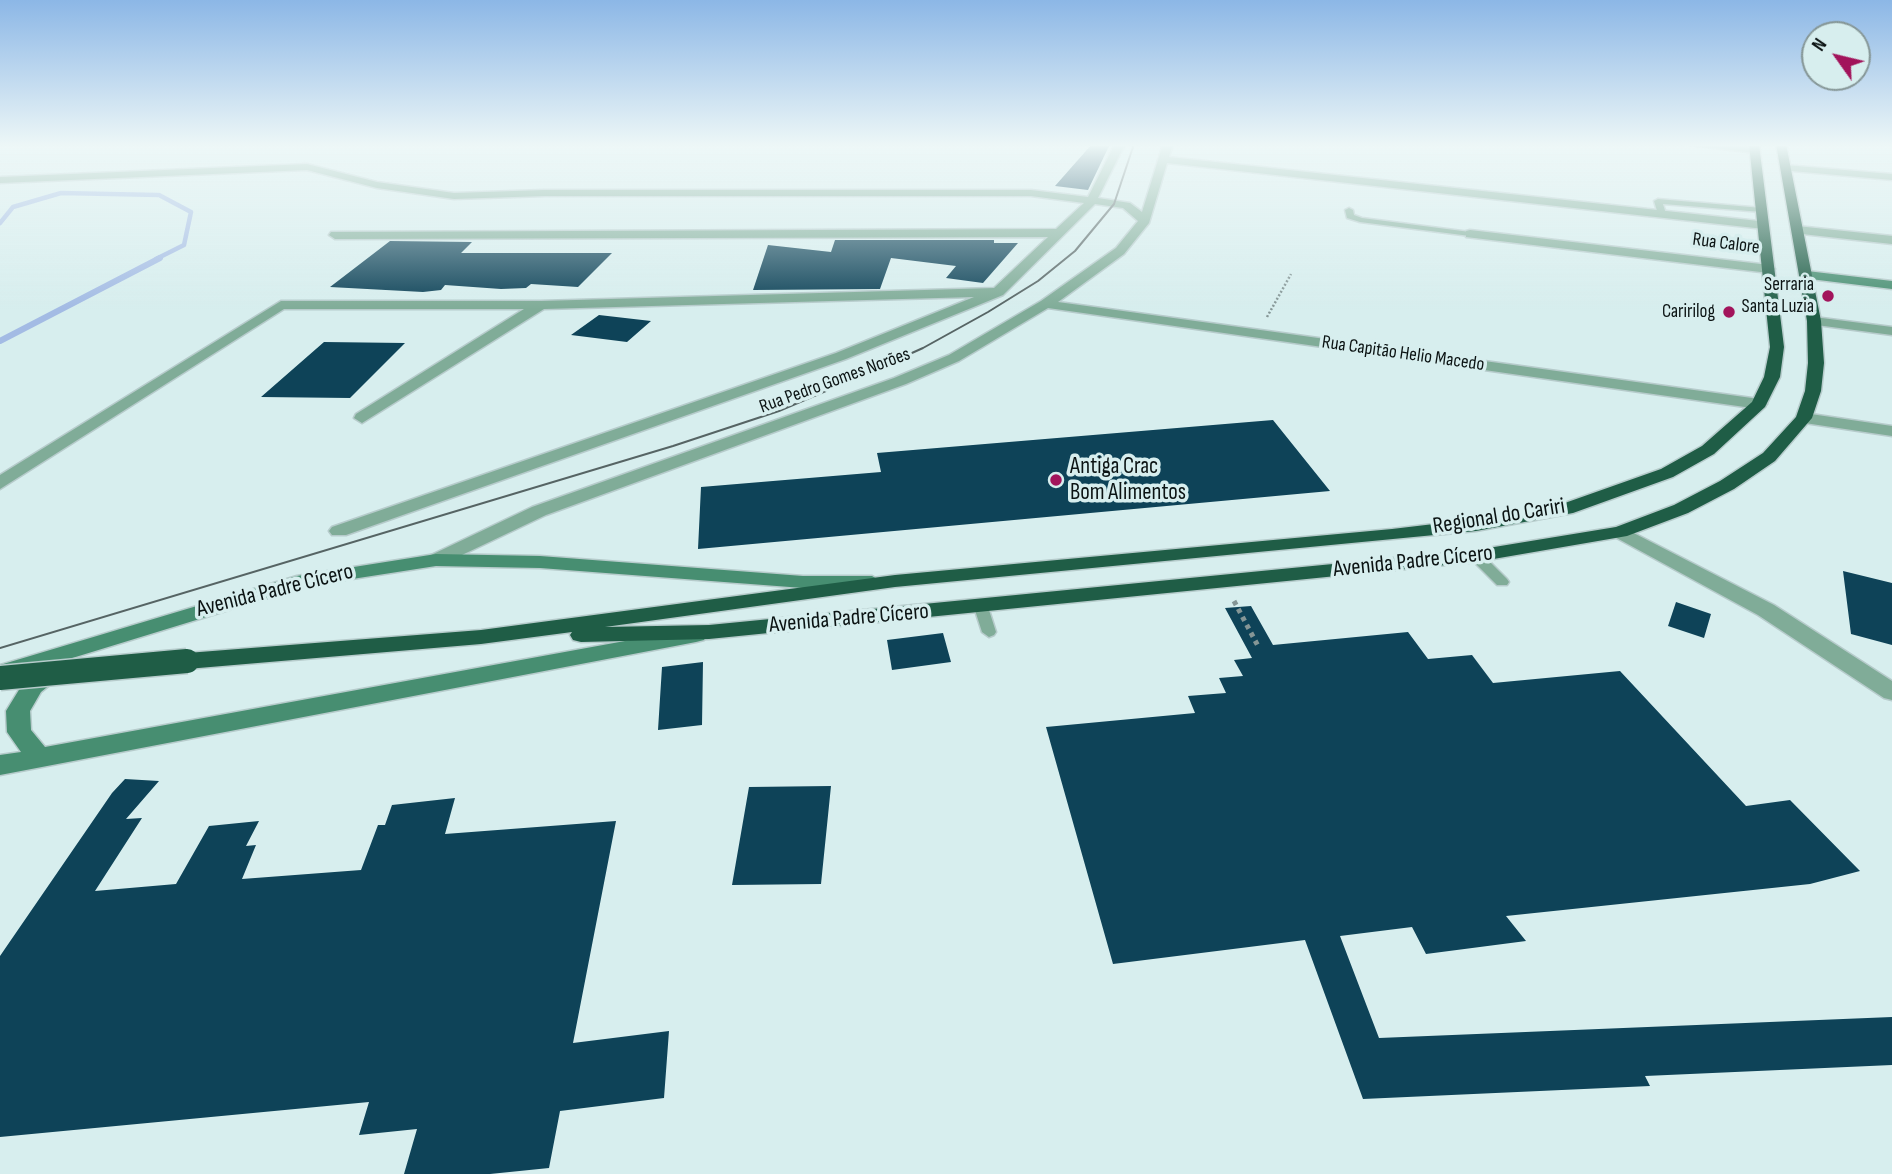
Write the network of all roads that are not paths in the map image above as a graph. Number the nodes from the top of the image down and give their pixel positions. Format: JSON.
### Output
{"nodes":[{"id":1,"x":1070,"y":199,"type":"edge"},
{"id":2,"x":1093,"y":199,"type":"edge"},
{"id":3,"x":1139,"y":199,"type":"edge"},
{"id":4,"x":1152,"y":199,"type":"edge"},
{"id":5,"x":1540,"y":199,"type":"edge"},
{"id":6,"x":1761,"y":199,"type":"edge"},
{"id":7,"x":1791,"y":199,"type":"edge"},
{"id":8,"x":1091,"y":202,"type":"junction"},
{"id":9,"x":1126,"y":205,"type":"junction"},
{"id":10,"x":1349,"y":210,"type":"dead end"},
{"id":11,"x":1763,"y":217,"type":"junction"},
{"id":12,"x":1145,"y":220,"type":"junction"},
{"id":13,"x":1797,"y":230,"type":"junction"},
{"id":14,"x":1059,"y":233,"type":"junction"},
{"id":15,"x":1470,"y":234,"type":"joint"},
{"id":16,"x":335,"y":235,"type":"dead end"},
{"id":17,"x":1892,"y":240,"type":"edge"},
{"id":18,"x":1769,"y":269,"type":"junction"},
{"id":19,"x":1807,"y":275,"type":"junction"},
{"id":20,"x":1892,"y":285,"type":"edge"},
{"id":21,"x":998,"y":292,"type":"junction"},
{"id":22,"x":1046,"y":304,"type":"junction"},
{"id":23,"x":541,"y":305,"type":"junction"},
{"id":24,"x":1814,"y":321,"type":"junction"},
{"id":25,"x":1892,"y":331,"type":"edge"},
{"id":26,"x":1759,"y":404,"type":"junction"},
{"id":27,"x":362,"y":418,"type":"dead end"},
{"id":28,"x":1804,"y":418,"type":"junction"},
{"id":29,"x":1892,"y":431,"type":"edge"},
{"id":30,"x":0,"y":483,"type":"edge"},
{"id":31,"x":339,"y":531,"type":"dead end"},
{"id":32,"x":1620,"y":532,"type":"junction"},
{"id":33,"x":1476,"y":556,"type":"junction"},
{"id":34,"x":436,"y":560,"type":"junction"},
{"id":35,"x":895,"y":581,"type":"junction"},
{"id":36,"x":1502,"y":582,"type":"dead end"},
{"id":37,"x":981,"y":607,"type":"junction"},
{"id":38,"x":135,"y":630,"type":"junction"},
{"id":39,"x":709,"y":632,"type":"junction"},
{"id":40,"x":989,"y":632,"type":"dead end"},
{"id":41,"x":481,"y":637,"type":"junction"},
{"id":42,"x":0,"y":676,"type":"edge"},
{"id":43,"x":1892,"y":692,"type":"edge"},
{"id":44,"x":40,"y":758,"type":"junction"},
{"id":45,"x":0,"y":765,"type":"edge"}],
"edges":[{"from":1,"to":8,"type":"street"},
{"from":2,"to":8,"type":"street"},
{"from":3,"to":9,"type":"street"},
{"from":4,"to":12,"type":"street","name":"Rua Pedro Gomes Norões"},
{"from":5,"to":11,"type":"street"},
{"from":6,"to":11,"type":"highway","name":"Avenida Padre Cícero"},
{"from":7,"to":13,"type":"highway","name":"Avenida Padre Cícero"},
{"from":8,"to":9,"type":"street"},
{"from":8,"to":14,"type":"street"},
{"from":9,"to":12,"type":"street"},
{"from":10,"to":15,"type":"lane"},
{"from":11,"to":18,"type":"highway","name":"Avenida Padre Cícero"},
{"from":12,"to":22,"type":"street","name":"Rua Pedro Gomes Norões"},
{"from":13,"to":17,"type":"street"},
{"from":13,"to":19,"type":"highway","name":"Avenida Padre Cícero"},
{"from":14,"to":16,"type":"street"},
{"from":14,"to":21,"type":"street"},
{"from":15,"to":18,"type":"street","name":"Rua Calore"},
{"from":18,"to":26,"type":"highway","name":"Avenida Padre Cícero"},
{"from":19,"to":20,"type":"main road"},
{"from":19,"to":24,"type":"highway","name":"Avenida Padre Cícero"},
{"from":21,"to":23,"type":"street"},
{"from":21,"to":31,"type":"street"},
{"from":22,"to":26,"type":"street","name":"Rua Capitão Helio Macedo"},
{"from":22,"to":34,"type":"street","name":"Rua Pedro Gomes Norões"},
{"from":23,"to":27,"type":"street"},
{"from":23,"to":30,"type":"street"},
{"from":24,"to":25,"type":"street"},
{"from":24,"to":28,"type":"highway","name":"Avenida Padre Cícero"},
{"from":26,"to":35,"type":"highway","name":"Avenida Padre Cícero"},
{"from":28,"to":29,"type":"street"},
{"from":28,"to":32,"type":"highway","name":"Avenida Padre Cícero"},
{"from":32,"to":33,"type":"highway","name":"Avenida Padre Cícero"},
{"from":32,"to":43,"type":"street"},
{"from":33,"to":36,"type":"lane"},
{"from":33,"to":37,"type":"highway","name":"Avenida Padre Cícero"},
{"from":34,"to":35,"type":"main road","name":"Avenida Padre Cícero"},
{"from":34,"to":38,"type":"main road","name":"Avenida Padre Cícero"},
{"from":35,"to":41,"type":"highway","name":"Avenida Padre Cícero"},
{"from":37,"to":39,"type":"highway","name":"Avenida Padre Cícero"},
{"from":37,"to":40,"type":"lane"},
{"from":38,"to":42,"type":"main road","name":"Avenida Padre Cícero"},
{"from":38,"to":44,"type":"main road"},
{"from":39,"to":41,"type":"highway","name":"Avenida Padre Cícero"},
{"from":39,"to":44,"type":"main road","name":"Avenida Padre Cícero"},
{"from":41,"to":42,"type":"highway","name":"Avenida Padre Cícero","bridge":true},
{"from":44,"to":45,"type":"main road","name":"Avenida Padre Cícero"}]}
